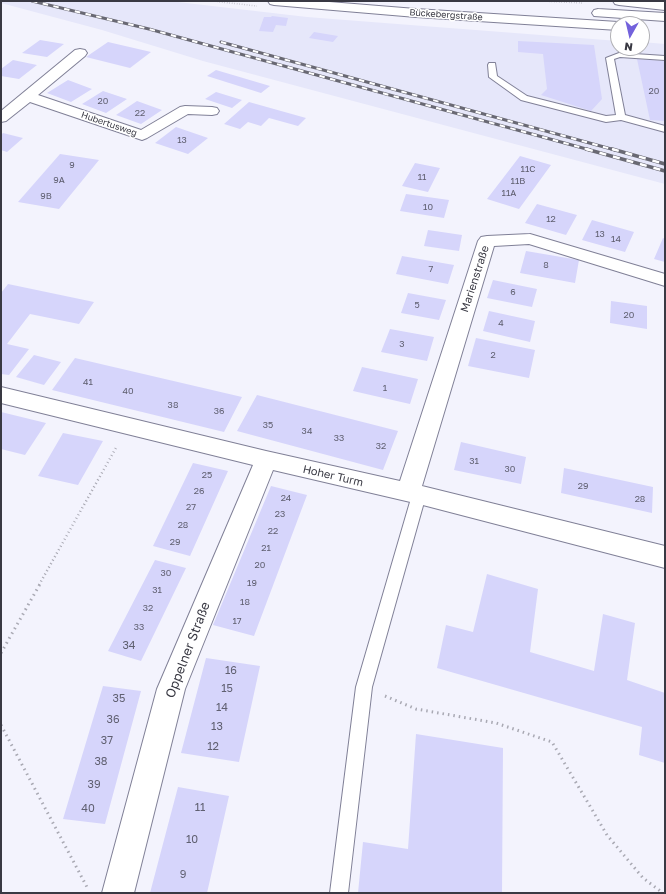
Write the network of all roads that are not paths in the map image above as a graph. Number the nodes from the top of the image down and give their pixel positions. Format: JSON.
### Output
{"nodes":[{"id":1,"x":274,"y":1,"type":"edge"},
{"id":2,"x":619,"y":1,"type":"edge"},
{"id":3,"x":497,"y":6,"type":"dead end"},
{"id":4,"x":665,"y":6,"type":"edge"},
{"id":5,"x":665,"y":17,"type":"edge"},
{"id":6,"x":610,"y":25,"type":"edge"},
{"id":7,"x":650,"y":28,"type":"edge"},
{"id":8,"x":665,"y":29,"type":"edge"},
{"id":9,"x":80,"y":53,"type":"dead end"},
{"id":10,"x":665,"y":58,"type":"edge"},
{"id":11,"x":492,"y":64,"type":"dead end"},
{"id":12,"x":27,"y":96,"type":"junction"},
{"id":13,"x":212,"y":111,"type":"dead end"},
{"id":14,"x":621,"y":117,"type":"junction"},
{"id":15,"x":1,"y":118,"type":"edge"},
{"id":16,"x":665,"y":128,"type":"edge"},
{"id":17,"x":665,"y":280,"type":"edge"},
{"id":18,"x":1,"y":395,"type":"edge"},
{"id":19,"x":266,"y":460,"type":"junction"},
{"id":20,"x":413,"y":494,"type":"junction"},
{"id":21,"x":665,"y":557,"type":"edge"},
{"id":22,"x":118,"y":893,"type":"edge"},
{"id":23,"x":339,"y":893,"type":"edge"}],
"edges":[{"from":1,"to":6,"type":"main road","name":"Bückebergstraße"},
{"from":2,"to":4,"type":"main road"},
{"from":3,"to":5,"type":"main road","name":"Bückebergstraße"},
{"from":7,"to":8,"type":"main road"},
{"from":9,"to":12,"type":"main road"},
{"from":10,"to":14,"type":"lane"},
{"from":11,"to":14,"type":"lane"},
{"from":12,"to":13,"type":"main road","name":"Hubertusweg"},
{"from":12,"to":15,"type":"main road"},
{"from":14,"to":16,"type":"lane"},
{"from":17,"to":20,"type":"main road","name":"Marienstraße"},
{"from":18,"to":19,"type":"main road","name":"Hoher Turm"},
{"from":19,"to":20,"type":"main road","name":"Hoher Turm"},
{"from":19,"to":22,"type":"main road","name":"Oppelner Straße"},
{"from":20,"to":21,"type":"main road","name":"Hoher Turm"},
{"from":20,"to":23,"type":"lane"}]}
